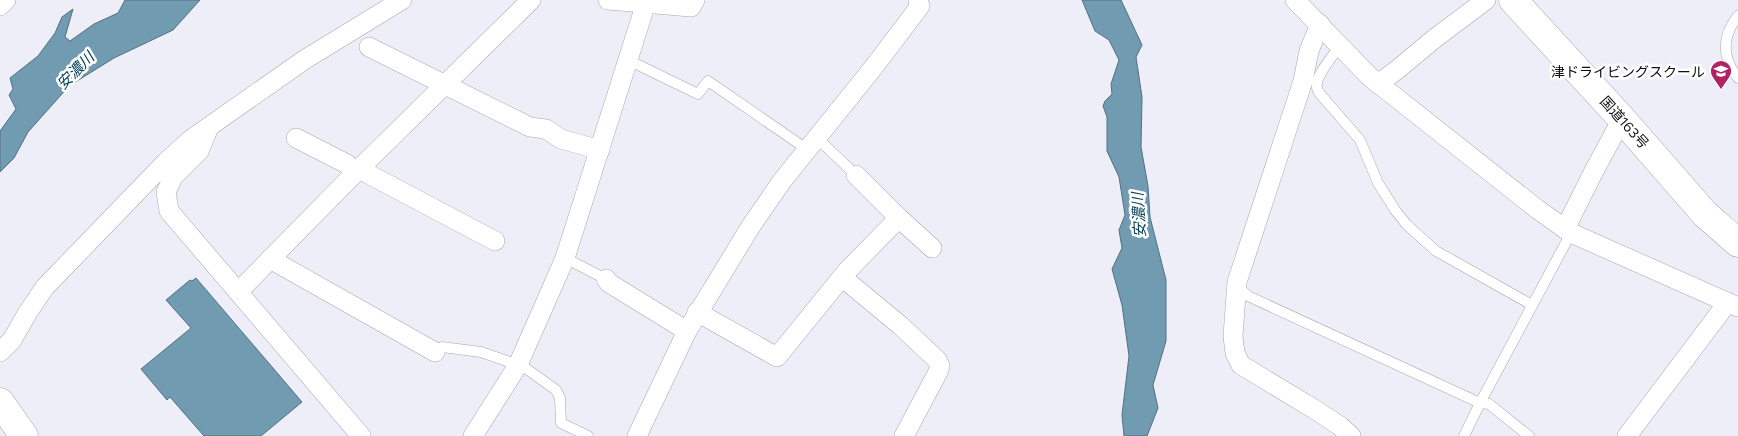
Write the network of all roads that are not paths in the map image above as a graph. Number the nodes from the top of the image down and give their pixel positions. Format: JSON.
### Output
{"nodes":[{"id":1,"x":6,"y":0,"type":"edge"},
{"id":2,"x":402,"y":0,"type":"edge"},
{"id":3,"x":531,"y":0,"type":"edge"},
{"id":4,"x":608,"y":0,"type":"edge"},
{"id":5,"x":695,"y":0,"type":"edge"},
{"id":6,"x":918,"y":0,"type":"edge"},
{"id":7,"x":1295,"y":0,"type":"edge"},
{"id":8,"x":1486,"y":0,"type":"edge"},
{"id":9,"x":1513,"y":0,"type":"edge"},
{"id":10,"x":646,"y":3,"type":"junction"},
{"id":11,"x":0,"y":6,"type":"edge"},
{"id":12,"x":1738,"y":16,"type":"edge"},
{"id":13,"x":1320,"y":24,"type":"junction"},
{"id":14,"x":368,"y":47,"type":"dead end"},
{"id":15,"x":1339,"y":47,"type":"junction"},
{"id":16,"x":628,"y":60,"type":"junction"},
{"id":17,"x":1738,"y":78,"type":"edge"},
{"id":18,"x":1378,"y":84,"type":"junction"},
{"id":19,"x":445,"y":85,"type":"junction"},
{"id":20,"x":1622,"y":118,"type":"junction"},
{"id":21,"x":209,"y":126,"type":"junction"},
{"id":22,"x":296,"y":138,"type":"dead end"},
{"id":23,"x":813,"y":144,"type":"junction"},
{"id":24,"x":600,"y":150,"type":"junction"},
{"id":25,"x":357,"y":171,"type":"junction"},
{"id":26,"x":856,"y":174,"type":"joint"},
{"id":27,"x":899,"y":218,"type":"junction"},
{"id":28,"x":1568,"y":231,"type":"junction"},
{"id":29,"x":495,"y":241,"type":"dead end"},
{"id":30,"x":1738,"y":243,"type":"edge"},
{"id":31,"x":932,"y":248,"type":"dead end"},
{"id":32,"x":565,"y":258,"type":"junction"},
{"id":33,"x":270,"y":259,"type":"junction"},
{"id":34,"x":606,"y":278,"type":"joint"},
{"id":35,"x":843,"y":278,"type":"junction"},
{"id":36,"x":1237,"y":286,"type":"junction"},
{"id":37,"x":238,"y":292,"type":"junction"},
{"id":38,"x":1733,"y":302,"type":"edge"},
{"id":39,"x":1532,"y":305,"type":"junction"},
{"id":40,"x":697,"y":312,"type":"junction"},
{"id":41,"x":686,"y":331,"type":"junction"},
{"id":42,"x":0,"y":352,"type":"edge"},
{"id":43,"x":435,"y":352,"type":"joint"},
{"id":44,"x":518,"y":365,"type":"junction"},
{"id":45,"x":0,"y":402,"type":"edge"},
{"id":46,"x":1480,"y":403,"type":"junction"},
{"id":47,"x":24,"y":436,"type":"edge"},
{"id":48,"x":362,"y":436,"type":"edge"},
{"id":49,"x":473,"y":436,"type":"edge"},
{"id":50,"x":588,"y":436,"type":"edge"},
{"id":51,"x":637,"y":436,"type":"edge"},
{"id":52,"x":904,"y":436,"type":"edge"},
{"id":53,"x":1351,"y":436,"type":"edge"},
{"id":54,"x":1464,"y":436,"type":"edge"},
{"id":55,"x":1529,"y":436,"type":"edge"},
{"id":56,"x":1627,"y":436,"type":"edge"}],
"edges":[{"from":1,"to":11,"type":"street"},
{"from":2,"to":21,"type":"street"},
{"from":3,"to":19,"type":"street"},
{"from":4,"to":10,"type":"street"},
{"from":5,"to":10,"type":"street"},
{"from":6,"to":23,"type":"street"},
{"from":7,"to":13,"type":"street"},
{"from":8,"to":18,"type":"street"},
{"from":9,"to":20,"type":"main road","name":"国道163号"},
{"from":10,"to":16,"type":"street"},
{"from":12,"to":17,"type":"lane"},
{"from":13,"to":15,"type":"street"},
{"from":13,"to":36,"type":"street"},
{"from":14,"to":19,"type":"street"},
{"from":15,"to":18,"type":"street"},
{"from":15,"to":39,"type":"lane"},
{"from":16,"to":23,"type":"lane"},
{"from":16,"to":24,"type":"street"},
{"from":18,"to":28,"type":"street"},
{"from":19,"to":24,"type":"street"},
{"from":19,"to":25,"type":"street"},
{"from":20,"to":28,"type":"street"},
{"from":20,"to":30,"type":"main road","name":"国道163号"},
{"from":21,"to":37,"type":"street"},
{"from":21,"to":42,"type":"street"},
{"from":22,"to":25,"type":"street"},
{"from":23,"to":26,"type":"lane"},
{"from":23,"to":40,"type":"street"},
{"from":24,"to":32,"type":"street"},
{"from":25,"to":29,"type":"street"},
{"from":25,"to":33,"type":"street"},
{"from":26,"to":27,"type":"street"},
{"from":27,"to":31,"type":"street"},
{"from":27,"to":35,"type":"street"},
{"from":28,"to":38,"type":"street"},
{"from":28,"to":39,"type":"lane"},
{"from":32,"to":34,"type":"lane"},
{"from":32,"to":44,"type":"street"},
{"from":33,"to":37,"type":"street"},
{"from":33,"to":43,"type":"street"},
{"from":34,"to":41,"type":"street"},
{"from":35,"to":40,"type":"street"},
{"from":35,"to":52,"type":"street"},
{"from":36,"to":46,"type":"lane"},
{"from":36,"to":53,"type":"street"},
{"from":37,"to":48,"type":"street"},
{"from":38,"to":56,"type":"street"},
{"from":39,"to":46,"type":"lane"},
{"from":40,"to":41,"type":"street"},
{"from":41,"to":51,"type":"street"},
{"from":43,"to":44,"type":"lane"},
{"from":44,"to":49,"type":"street"},
{"from":44,"to":50,"type":"lane"},
{"from":45,"to":47,"type":"main road"},
{"from":46,"to":54,"type":"lane"},
{"from":46,"to":55,"type":"lane"}]}
